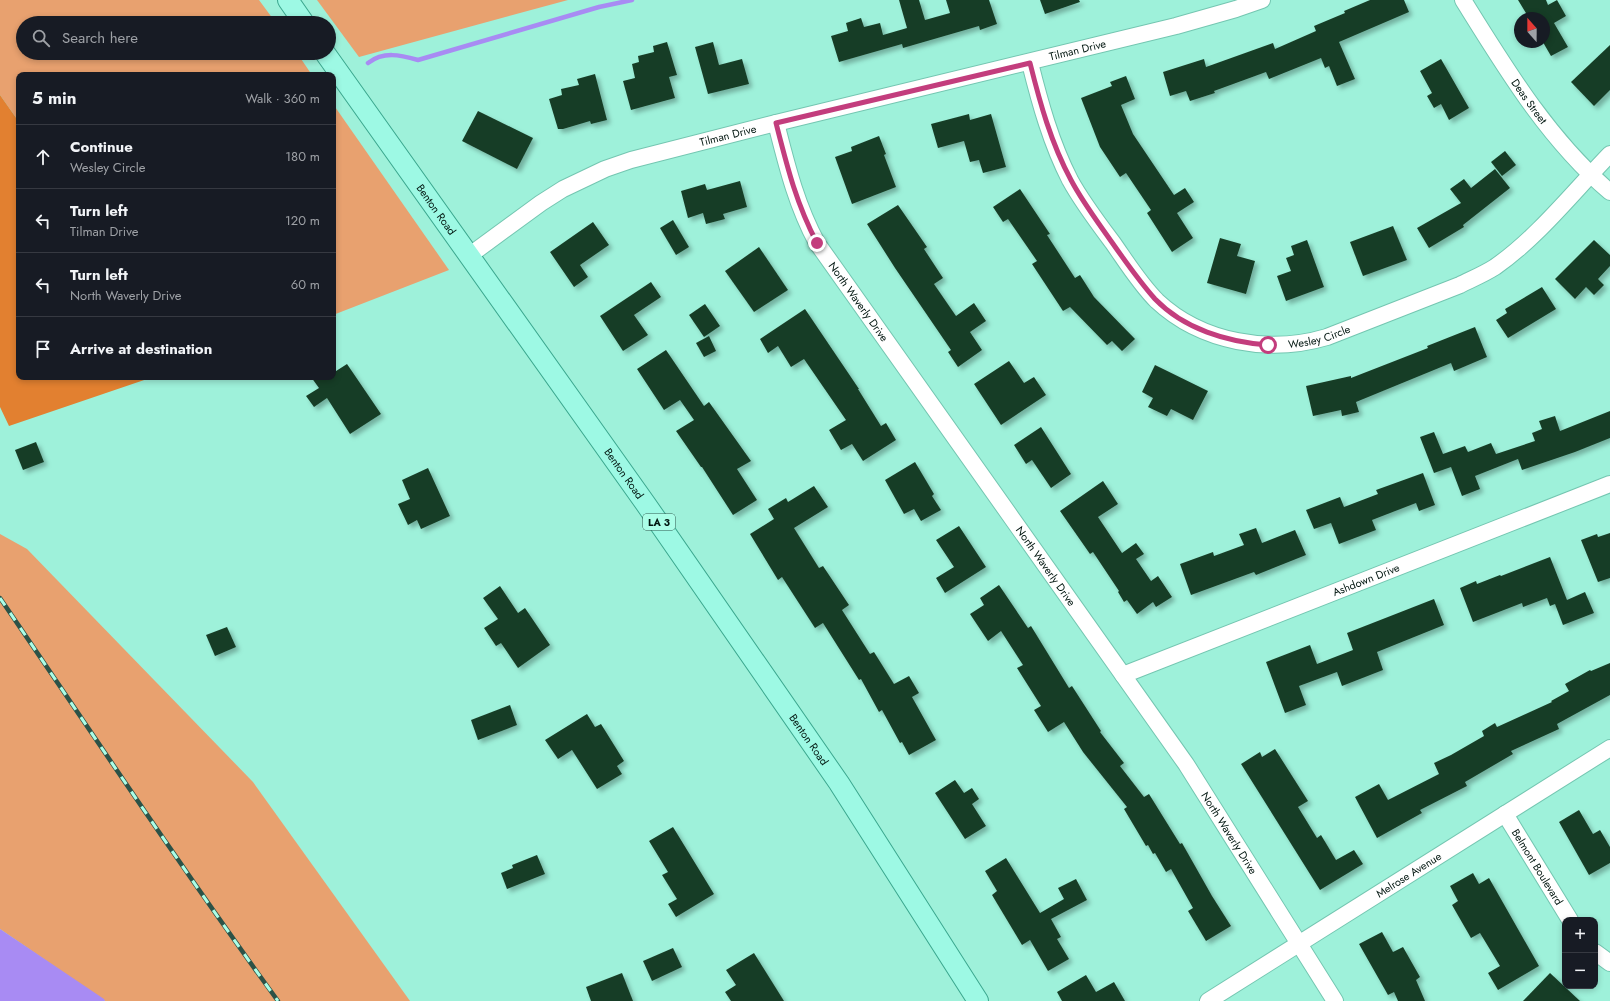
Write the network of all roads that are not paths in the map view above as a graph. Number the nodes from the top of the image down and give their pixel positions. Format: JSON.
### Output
{"nodes":[{"id":1,"x":288,"y":0,"type":"edge"},
{"id":2,"x":1262,"y":0,"type":"edge"},
{"id":3,"x":1463,"y":0,"type":"edge"},
{"id":4,"x":299,"y":16,"type":"edge"},
{"id":5,"x":330,"y":60,"type":"edge"},
{"id":6,"x":1030,"y":63,"type":"junction"},
{"id":7,"x":776,"y":123,"type":"junction"},
{"id":8,"x":1610,"y":154,"type":"edge"},
{"id":9,"x":1590,"y":175,"type":"junction"},
{"id":10,"x":1610,"y":192,"type":"edge"},
{"id":11,"x":470,"y":255,"type":"junction"},
{"id":12,"x":1610,"y":484,"type":"edge"},
{"id":13,"x":1123,"y":675,"type":"junction"},
{"id":14,"x":1610,"y":748,"type":"edge"},
{"id":15,"x":1505,"y":814,"type":"junction"},
{"id":16,"x":1568,"y":917,"type":"edge"},
{"id":17,"x":1299,"y":944,"type":"junction"},
{"id":18,"x":1596,"y":953,"type":"edge"},
{"id":19,"x":1610,"y":962,"type":"edge"},
{"id":20,"x":978,"y":1001,"type":"edge"},
{"id":21,"x":1208,"y":1001,"type":"edge"},
{"id":22,"x":1335,"y":1001,"type":"edge"}],
"edges":[{"from":1,"to":4,"type":"main road"},
{"from":2,"to":6,"type":"street","name":"Tilman Drive"},
{"from":3,"to":9,"type":"street","name":"Deas Street"},
{"from":5,"to":11,"type":"main road","name":"Benton Road","number":"LA 3"},
{"from":6,"to":7,"type":"street","name":"Tilman Drive"},
{"from":6,"to":9,"type":"street","name":"Wesley Circle"},
{"from":7,"to":11,"type":"street","name":"Tilman Drive"},
{"from":7,"to":13,"type":"street","name":"North Waverly Drive"},
{"from":8,"to":9,"type":"street","name":"Wesley Circle"},
{"from":9,"to":10,"type":"street","name":"Deas Street"},
{"from":11,"to":20,"type":"main road","name":"Benton Road","number":"LA 3"},
{"from":12,"to":13,"type":"street","name":"Ashdown Drive"},
{"from":13,"to":17,"type":"street","name":"North Waverly Drive"},
{"from":14,"to":15,"type":"street","name":"Melrose Avenue"},
{"from":15,"to":16,"type":"street","name":"Belmont Boulevard"},
{"from":15,"to":17,"type":"street","name":"Melrose Avenue"},
{"from":17,"to":21,"type":"street","name":"Melrose Avenue"},
{"from":17,"to":22,"type":"street","name":"North Waverly Drive"},
{"from":18,"to":19,"type":"street"}]}
